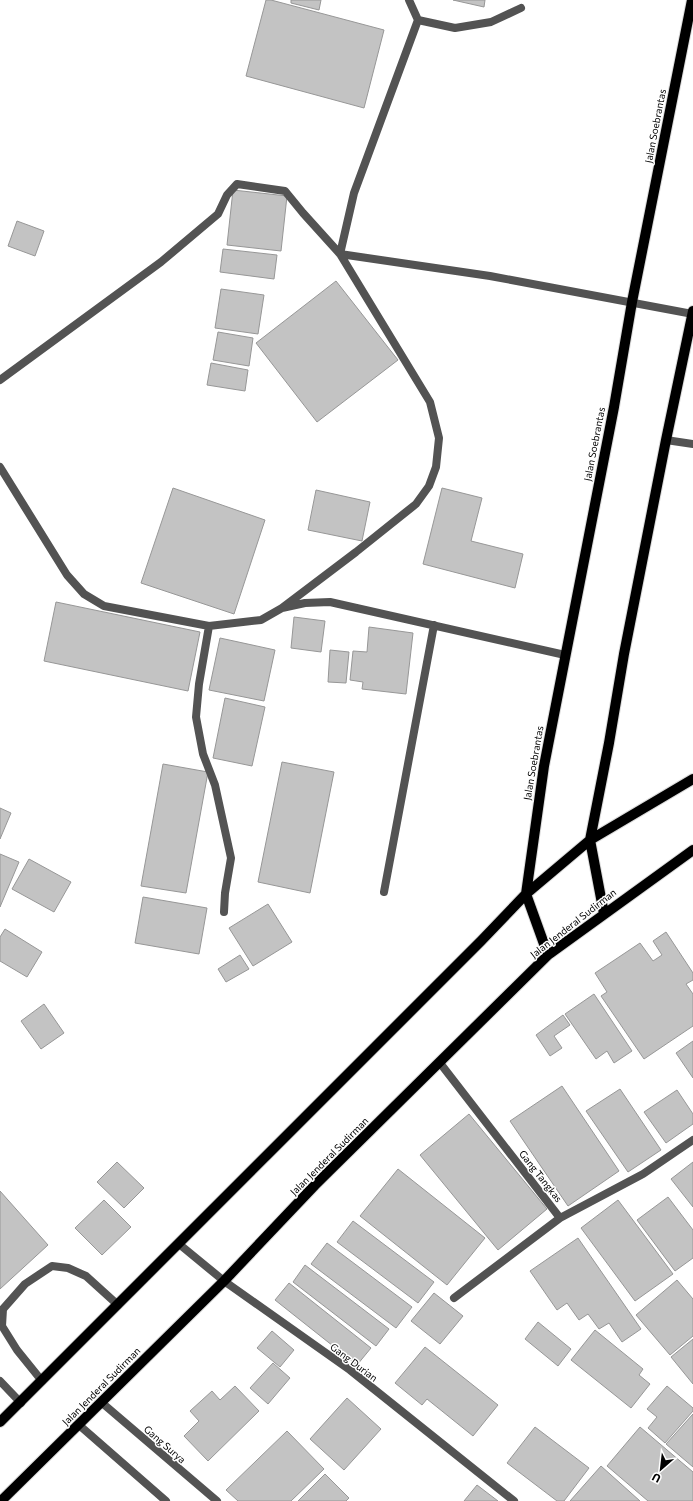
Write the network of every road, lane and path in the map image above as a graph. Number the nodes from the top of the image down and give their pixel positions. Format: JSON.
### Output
{"nodes":[{"id":1,"x":409,"y":0,"type":"edge"},
{"id":2,"x":692,"y":0,"type":"edge"},
{"id":3,"x":521,"y":8,"type":"dead end"},
{"id":4,"x":418,"y":20,"type":"junction"},
{"id":5,"x":340,"y":254,"type":"junction"},
{"id":6,"x":632,"y":302,"type":"junction"},
{"id":7,"x":693,"y":312,"type":"edge"},
{"id":8,"x":0,"y":380,"type":"edge"},
{"id":9,"x":666,"y":440,"type":"junction"},
{"id":10,"x":693,"y":444,"type":"edge"},
{"id":11,"x":0,"y":467,"type":"edge"},
{"id":12,"x":282,"y":608,"type":"junction"},
{"id":13,"x":434,"y":625,"type":"junction"},
{"id":14,"x":209,"y":626,"type":"junction"},
{"id":15,"x":565,"y":655,"type":"junction"},
{"id":16,"x":693,"y":778,"type":"edge"},
{"id":17,"x":590,"y":840,"type":"junction"},
{"id":18,"x":693,"y":850,"type":"edge"},
{"id":19,"x":384,"y":892,"type":"dead end"},
{"id":20,"x":526,"y":894,"type":"junction"},
{"id":21,"x":224,"y":912,"type":"dead end"},
{"id":22,"x":604,"y":914,"type":"junction"},
{"id":23,"x":548,"y":955,"type":"junction"},
{"id":24,"x":440,"y":1063,"type":"junction"},
{"id":25,"x":693,"y":1140,"type":"edge"},
{"id":26,"x":560,"y":1218,"type":"junction"},
{"id":27,"x":179,"y":1244,"type":"junction"},
{"id":28,"x":224,"y":1281,"type":"junction"},
{"id":29,"x":454,"y":1298,"type":"dead end"},
{"id":30,"x":118,"y":1305,"type":"junction"},
{"id":31,"x":0,"y":1381,"type":"edge"},
{"id":32,"x":42,"y":1382,"type":"junction"},
{"id":33,"x":21,"y":1402,"type":"junction"},
{"id":34,"x":101,"y":1402,"type":"junction"},
{"id":35,"x":0,"y":1422,"type":"edge"},
{"id":36,"x":79,"y":1425,"type":"junction"},
{"id":37,"x":1,"y":1501,"type":"edge"},
{"id":38,"x":166,"y":1501,"type":"edge"},
{"id":39,"x":216,"y":1501,"type":"edge"},
{"id":40,"x":514,"y":1501,"type":"edge"}],
"edges":[{"from":1,"to":4,"type":"street"},
{"from":2,"to":6,"type":"main road","name":"Jalan Soebrantas"},
{"from":3,"to":4,"type":"street"},
{"from":4,"to":5,"type":"street"},
{"from":5,"to":6,"type":"street"},
{"from":5,"to":8,"type":"street"},
{"from":5,"to":12,"type":"street"},
{"from":6,"to":7,"type":"street"},
{"from":6,"to":15,"type":"main road","name":"Jalan Soebrantas"},
{"from":7,"to":9,"type":"main road"},
{"from":9,"to":10,"type":"street"},
{"from":9,"to":17,"type":"main road"},
{"from":11,"to":14,"type":"street"},
{"from":12,"to":13,"type":"street"},
{"from":12,"to":14,"type":"street"},
{"from":13,"to":15,"type":"street"},
{"from":13,"to":19,"type":"street"},
{"from":14,"to":21,"type":"street"},
{"from":15,"to":20,"type":"main road","name":"Jalan Soebrantas"},
{"from":16,"to":17,"type":"main road"},
{"from":17,"to":20,"type":"main road"},
{"from":17,"to":22,"type":"main road"},
{"from":18,"to":22,"type":"main road","name":"Jalan Jenderal Sudirman"},
{"from":20,"to":23,"type":"main road"},
{"from":20,"to":27,"type":"main road"},
{"from":22,"to":23,"type":"main road","name":"Jalan Jenderal Sudirman"},
{"from":23,"to":24,"type":"main road","name":"Jalan Jenderal Sudirman"},
{"from":24,"to":26,"type":"street","name":"Gang Tangkas"},
{"from":24,"to":28,"type":"main road","name":"Jalan Jenderal Sudirman"},
{"from":25,"to":26,"type":"street","name":"Gang Tangkas"},
{"from":26,"to":29,"type":"street"},
{"from":27,"to":28,"type":"street","name":"Gang Durian"},
{"from":27,"to":30,"type":"main road"},
{"from":28,"to":34,"type":"main road","name":"Jalan Jenderal Sudirman"},
{"from":28,"to":40,"type":"street","name":"Gang Durian"},
{"from":30,"to":32,"type":"main road"},
{"from":30,"to":32,"type":"street"},
{"from":31,"to":33,"type":"street"},
{"from":32,"to":33,"type":"main road"},
{"from":33,"to":35,"type":"main road"},
{"from":34,"to":36,"type":"main road","name":"Jalan Jenderal Sudirman"},
{"from":34,"to":39,"type":"street","name":"Gang Surya"},
{"from":36,"to":37,"type":"main road","name":"Jalan Jenderal Sudirman"},
{"from":36,"to":38,"type":"street"}]}
